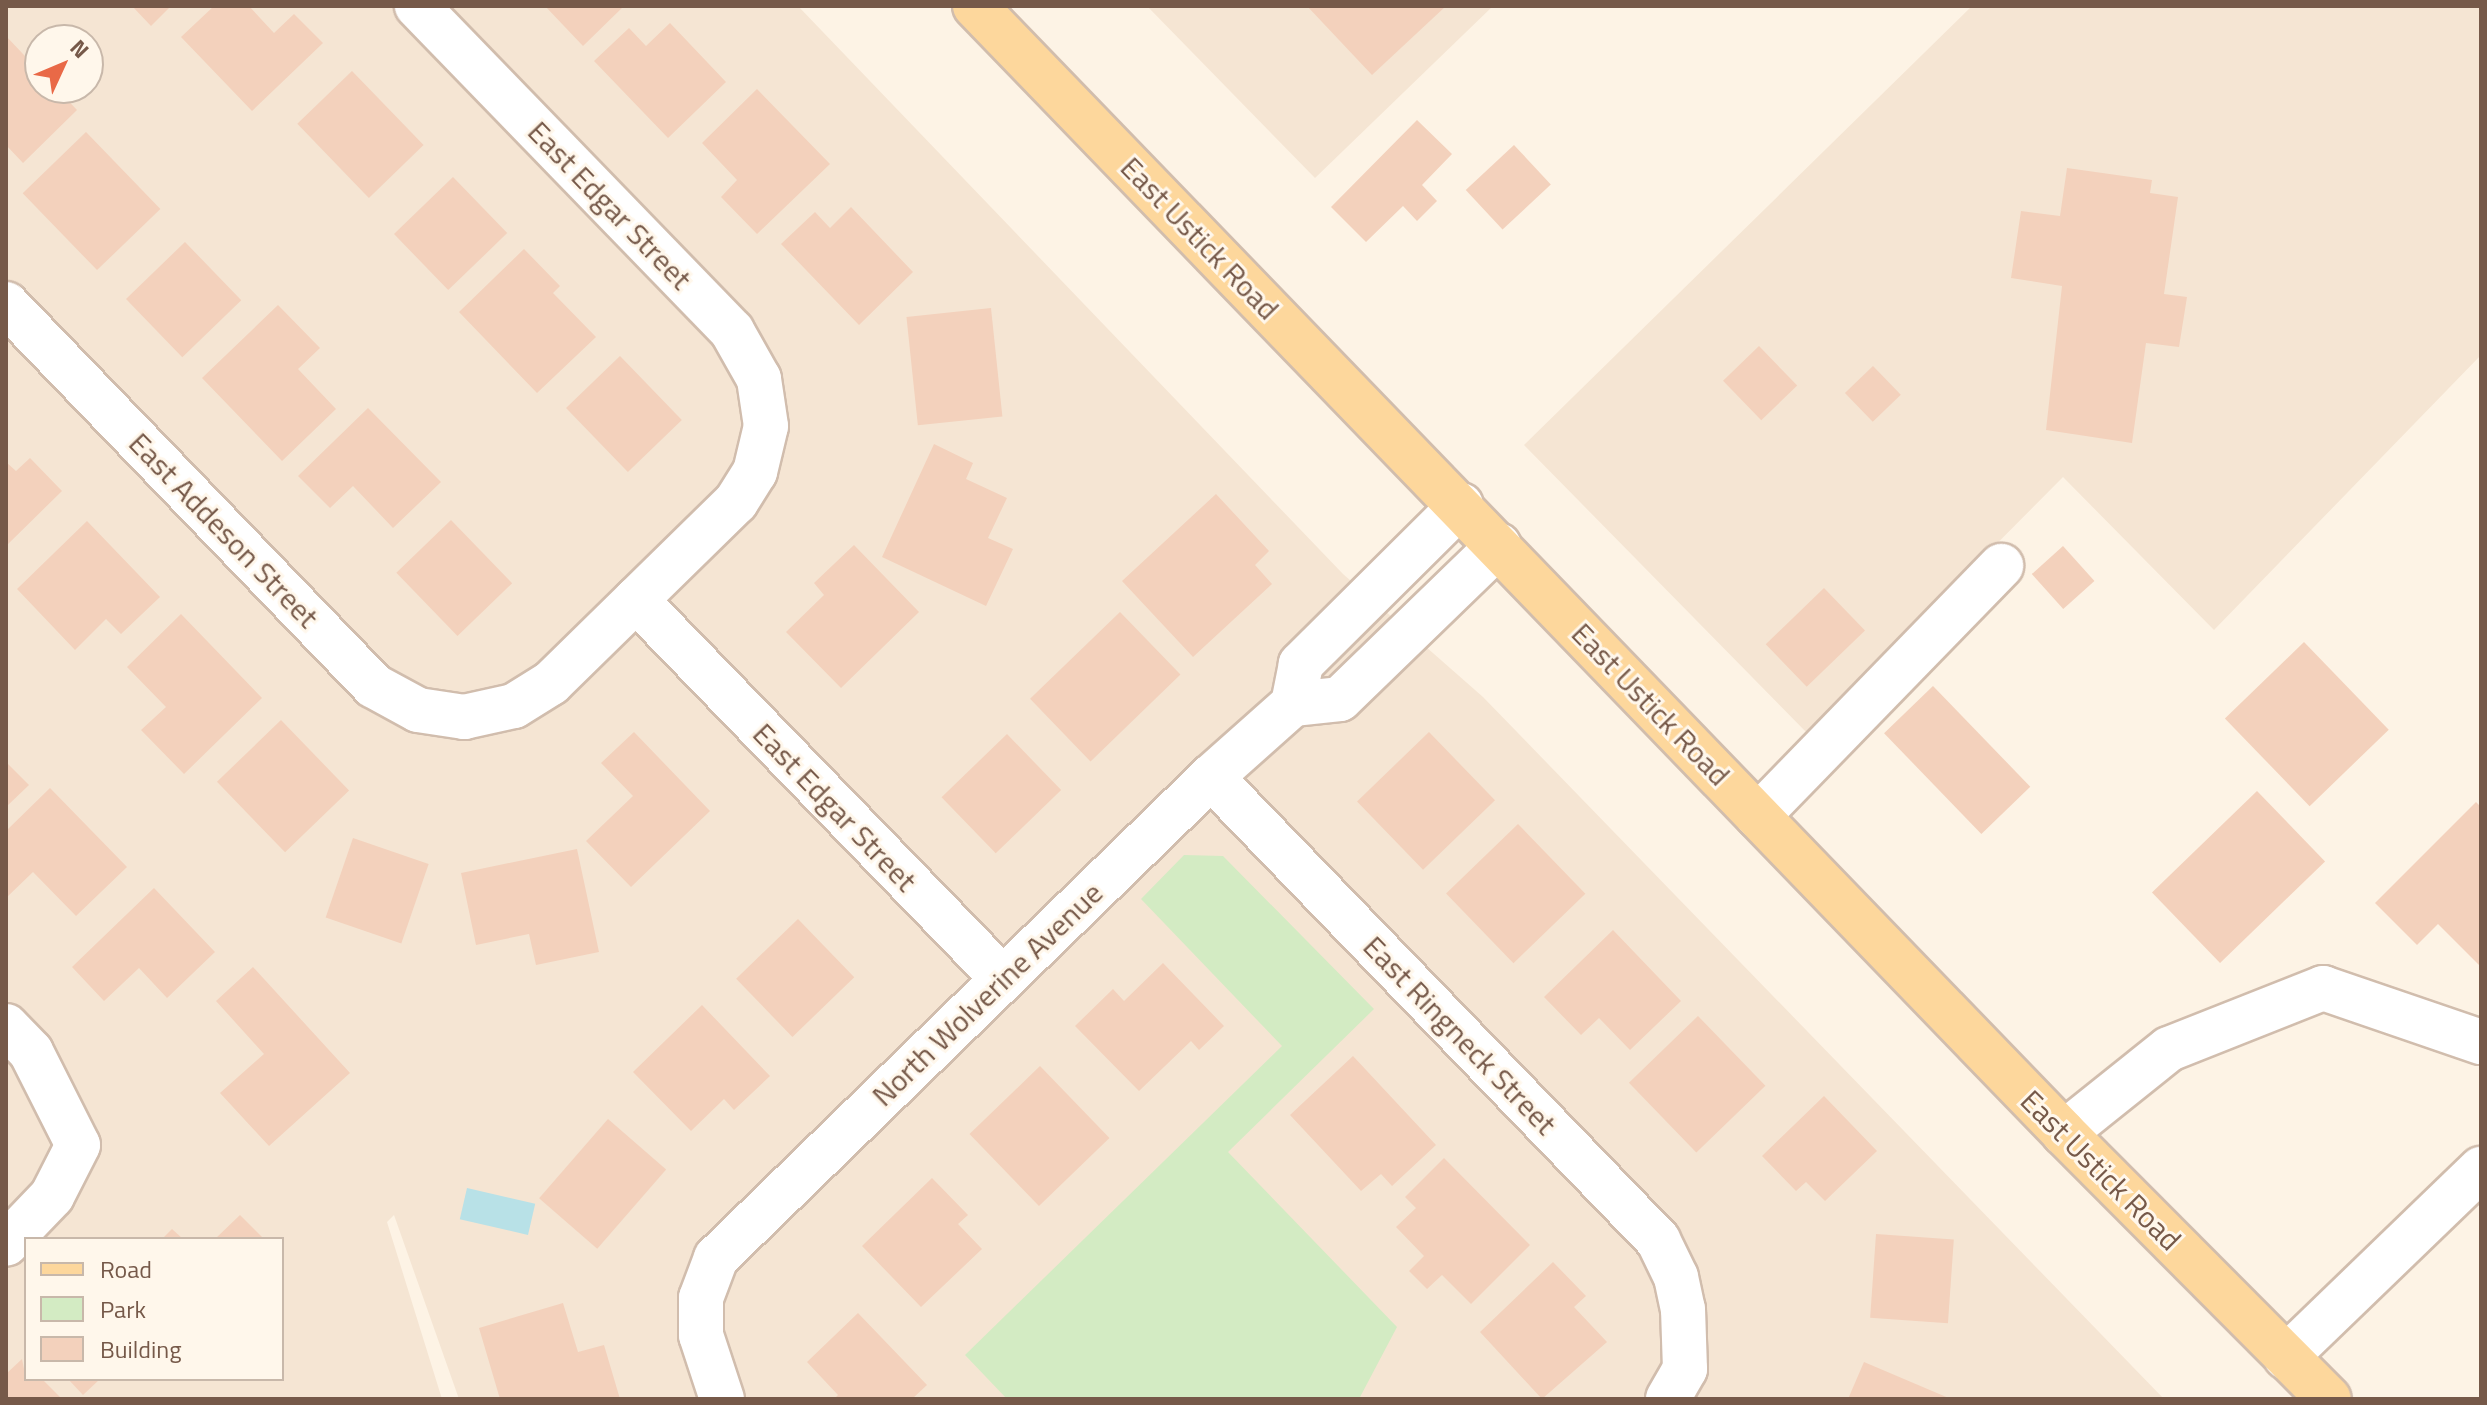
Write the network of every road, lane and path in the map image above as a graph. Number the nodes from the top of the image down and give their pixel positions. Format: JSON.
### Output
{"nodes":[{"id":1,"x":417,"y":6,"type":"edge"},
{"id":2,"x":975,"y":6,"type":"edge"},
{"id":3,"x":6,"y":304,"type":"edge"},
{"id":4,"x":1461,"y":505,"type":"junction"},
{"id":5,"x":1499,"y":545,"type":"junction"},
{"id":6,"x":2001,"y":566,"type":"dead end"},
{"id":7,"x":636,"y":600,"type":"junction"},
{"id":8,"x":1293,"y":704,"type":"junction"},
{"id":9,"x":1211,"y":777,"type":"junction"},
{"id":10,"x":1758,"y":816,"type":"junction"},
{"id":11,"x":1002,"y":978,"type":"junction"},
{"id":12,"x":6,"y":1026,"type":"edge"},
{"id":13,"x":2481,"y":1042,"type":"edge"},
{"id":14,"x":2064,"y":1133,"type":"junction"},
{"id":15,"x":2481,"y":1169,"type":"edge"},
{"id":16,"x":6,"y":1244,"type":"edge"},
{"id":17,"x":2286,"y":1357,"type":"junction"},
{"id":18,"x":722,"y":1399,"type":"edge"},
{"id":19,"x":1668,"y":1399,"type":"edge"},
{"id":20,"x":2329,"y":1399,"type":"edge"}],
"edges":[{"from":1,"to":7,"type":"street","name":"East Edgar Street"},
{"from":2,"to":4,"type":"main road","name":"East Ustick Road"},
{"from":3,"to":7,"type":"street","name":"East Addeson Street"},
{"from":4,"to":5,"type":"main road","name":"East Ustick Road"},
{"from":4,"to":8,"type":"street"},
{"from":5,"to":8,"type":"street"},
{"from":5,"to":10,"type":"main road","name":"East Ustick Road"},
{"from":6,"to":10,"type":"street"},
{"from":7,"to":11,"type":"street","name":"East Edgar Street"},
{"from":8,"to":9,"type":"street","name":"North Wolverine Avenue"},
{"from":9,"to":11,"type":"street","name":"North Wolverine Avenue"},
{"from":9,"to":19,"type":"street","name":"East Ringneck Street"},
{"from":10,"to":14,"type":"main road","name":"East Ustick Road"},
{"from":11,"to":18,"type":"street","name":"North Wolverine Avenue"},
{"from":12,"to":16,"type":"street"},
{"from":13,"to":14,"type":"street"},
{"from":14,"to":17,"type":"main road","name":"East Ustick Road"},
{"from":15,"to":17,"type":"street"},
{"from":17,"to":20,"type":"main road","name":"East Ustick Road"}]}
